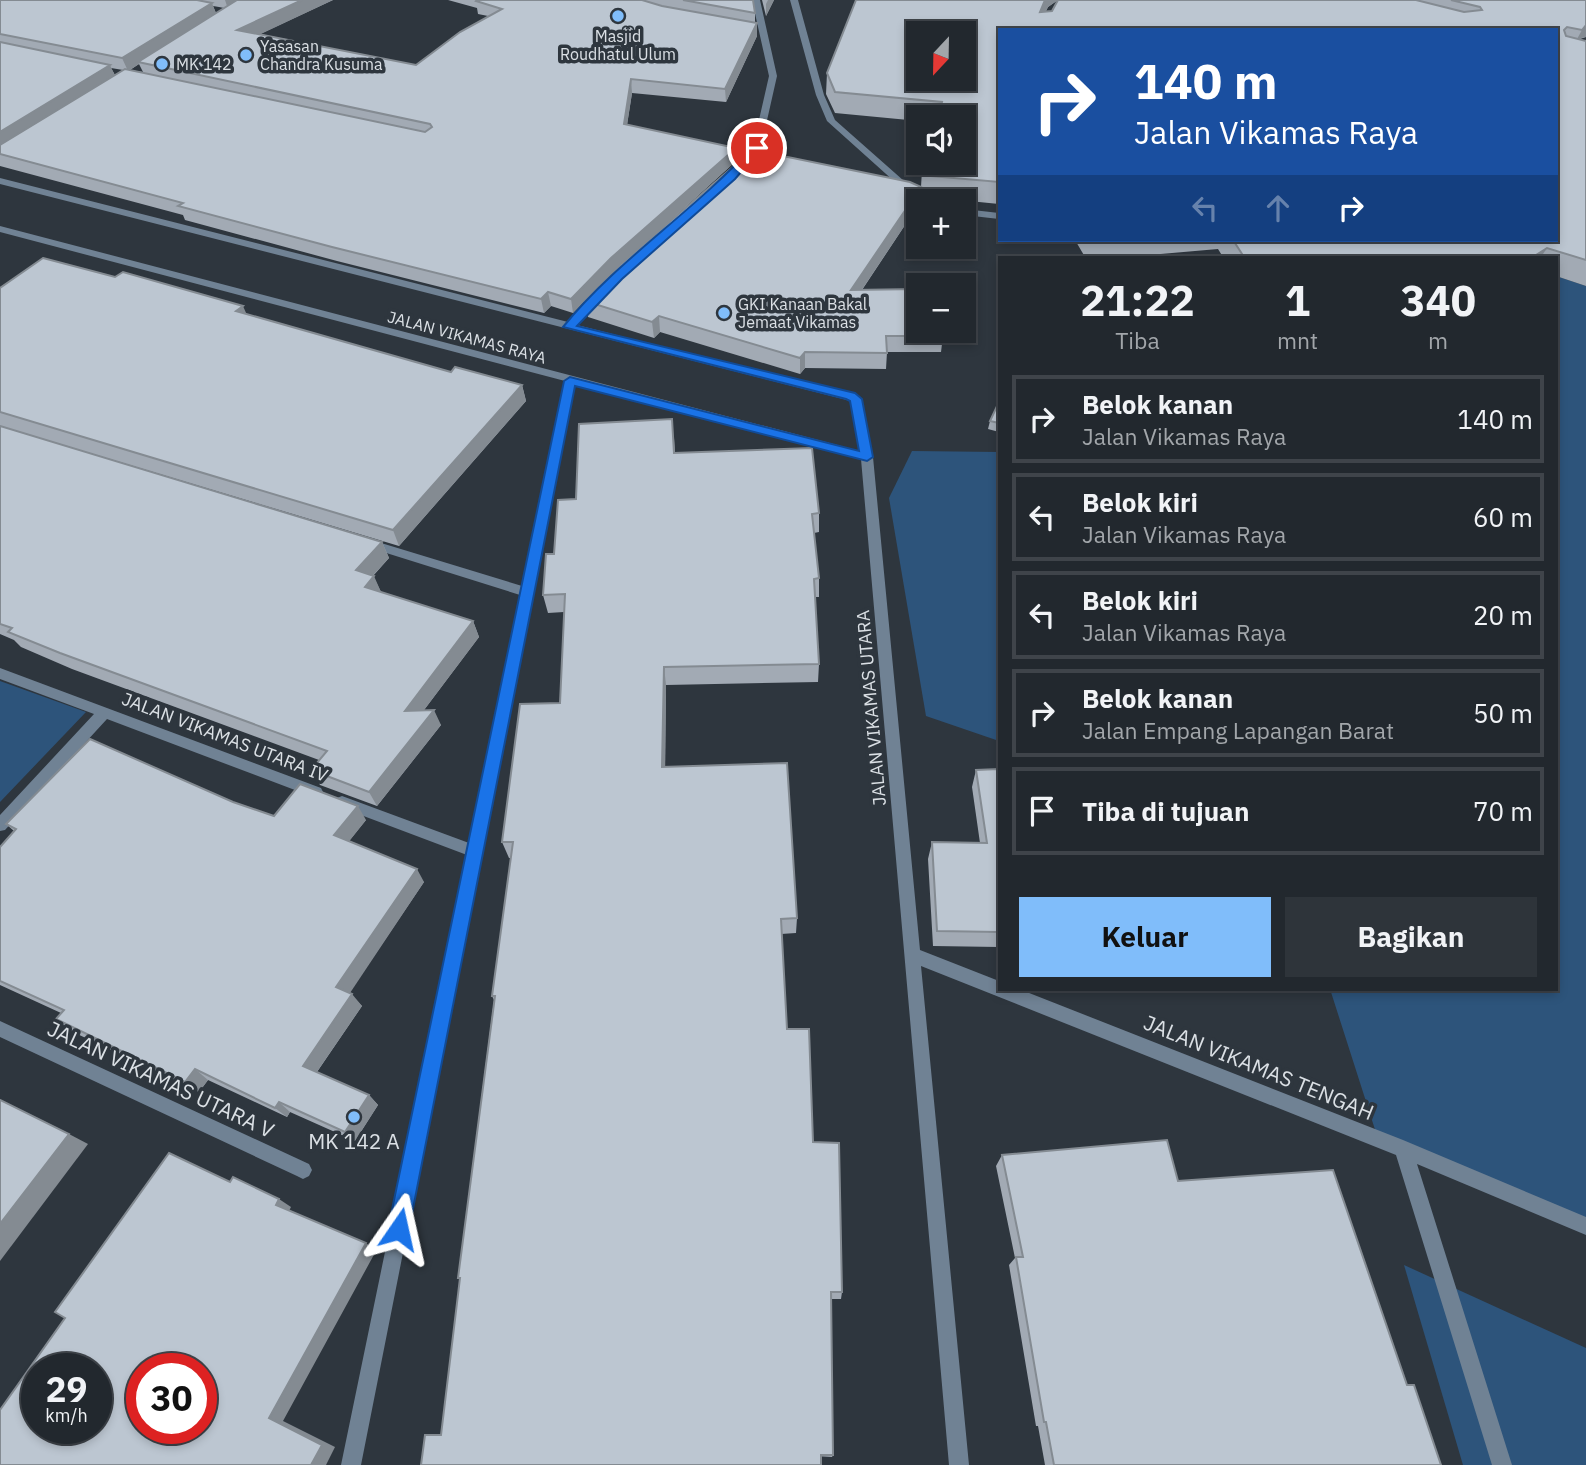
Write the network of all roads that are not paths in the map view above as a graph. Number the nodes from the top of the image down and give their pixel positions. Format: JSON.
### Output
{"nodes":[{"id":1,"x":794,"y":0,"type":"edge"},
{"id":2,"x":757,"y":1,"type":"edge"},
{"id":3,"x":749,"y":30,"type":"edge"},
{"id":4,"x":762,"y":32,"type":"junction"},
{"id":5,"x":740,"y":167,"type":"edge"},
{"id":6,"x":0,"y":181,"type":"edge"},
{"id":7,"x":908,"y":189,"type":"edge"},
{"id":8,"x":976,"y":213,"type":"edge"},
{"id":9,"x":998,"y":216,"type":"edge"},
{"id":10,"x":0,"y":229,"type":"edge"},
{"id":11,"x":610,"y":285,"type":"edge"},
{"id":12,"x":569,"y":327,"type":"junction"},
{"id":13,"x":570,"y":381,"type":"junction"},
{"id":14,"x":866,"y":452,"type":"junction"},
{"id":15,"x":356,"y":540,"type":"edge"},
{"id":16,"x":527,"y":592,"type":"junction"},
{"id":17,"x":0,"y":673,"type":"edge"},
{"id":18,"x":104,"y":712,"type":"junction"},
{"id":19,"x":0,"y":825,"type":"edge"},
{"id":20,"x":475,"y":852,"type":"junction"},
{"id":21,"x":914,"y":955,"type":"junction"},
{"id":22,"x":998,"y":988,"type":"edge"},
{"id":23,"x":1005,"y":991,"type":"edge"},
{"id":24,"x":0,"y":1029,"type":"edge"},
{"id":25,"x":1403,"y":1149,"type":"junction"},
{"id":26,"x":303,"y":1170,"type":"dead end"},
{"id":27,"x":1586,"y":1226,"type":"edge"},
{"id":28,"x":351,"y":1465,"type":"edge"},
{"id":29,"x":958,"y":1465,"type":"edge"},
{"id":30,"x":1502,"y":1465,"type":"edge"}],
"edges":[{"from":1,"to":7,"type":"street"},
{"from":2,"to":4,"type":"street"},
{"from":3,"to":4,"type":"street"},
{"from":4,"to":5,"type":"street"},
{"from":6,"to":12,"type":"street","name":"JALAN VIKAMAS RAYA"},
{"from":8,"to":9,"type":"street"},
{"from":10,"to":13,"type":"street","name":"JALAN VIKAMAS RAYA"},
{"from":11,"to":12,"type":"street"},
{"from":12,"to":14,"type":"street","name":"JALAN VIKAMAS RAYA"},
{"from":13,"to":14,"type":"street","name":"JALAN VIKAMAS RAYA"},
{"from":13,"to":16,"type":"street"},
{"from":14,"to":21,"type":"street","name":"JALAN VIKAMAS UTARA"},
{"from":15,"to":16,"type":"street"},
{"from":16,"to":20,"type":"street"},
{"from":17,"to":18,"type":"street","name":"JALAN VIKAMAS UTARA IV"},
{"from":18,"to":19,"type":"street"},
{"from":18,"to":20,"type":"street","name":"JALAN VIKAMAS UTARA IV"},
{"from":20,"to":28,"type":"street"},
{"from":21,"to":22,"type":"street","name":"JALAN VIKAMAS TENGAH"},
{"from":21,"to":29,"type":"street","name":"JALAN VIKAMAS UTARA"},
{"from":23,"to":25,"type":"street","name":"JALAN VIKAMAS TENGAH"},
{"from":24,"to":26,"type":"street","name":"JALAN VIKAMAS UTARA V"},
{"from":25,"to":27,"type":"street","name":"JALAN VIKAMAS TENGAH"},
{"from":25,"to":30,"type":"street"}]}
